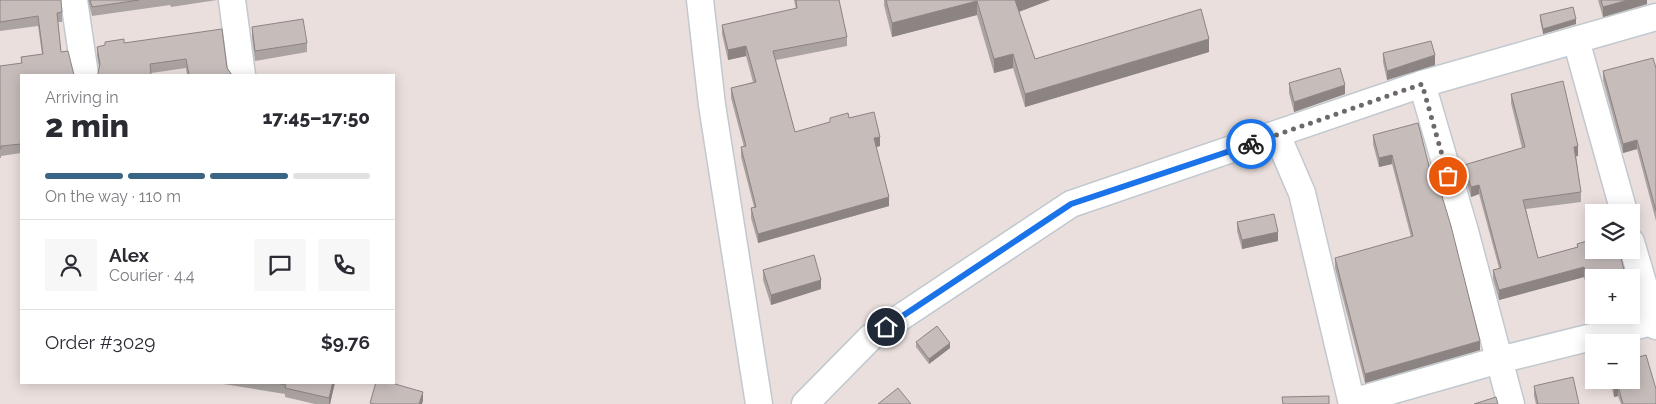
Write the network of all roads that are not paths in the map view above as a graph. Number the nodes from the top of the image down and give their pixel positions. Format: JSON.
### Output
{"nodes":[{"id":1,"x":74,"y":0,"type":"edge"},
{"id":2,"x":232,"y":0,"type":"edge"},
{"id":3,"x":700,"y":0,"type":"edge"},
{"id":4,"x":1656,"y":17,"type":"edge"},
{"id":5,"x":1576,"y":40,"type":"junction"},
{"id":6,"x":85,"y":74,"type":"edge"},
{"id":7,"x":242,"y":74,"type":"edge"},
{"id":8,"x":1422,"y":84,"type":"junction"},
{"id":9,"x":1277,"y":136,"type":"junction"},
{"id":10,"x":1622,"y":204,"type":"edge"},
{"id":11,"x":1636,"y":259,"type":"edge"},
{"id":12,"x":1656,"y":323,"type":"edge"},
{"id":13,"x":1499,"y":360,"type":"junction"},
{"id":14,"x":1352,"y":403,"type":"edge"},
{"id":15,"x":759,"y":404,"type":"edge"},
{"id":16,"x":805,"y":404,"type":"edge"},
{"id":17,"x":1511,"y":404,"type":"edge"}],
"edges":[{"from":1,"to":6,"type":"street"},
{"from":2,"to":7,"type":"street"},
{"from":3,"to":15,"type":"street"},
{"from":4,"to":5,"type":"street"},
{"from":5,"to":8,"type":"street"},
{"from":5,"to":10,"type":"street"},
{"from":8,"to":9,"type":"street"},
{"from":8,"to":13,"type":"street"},
{"from":9,"to":14,"type":"street"},
{"from":9,"to":16,"type":"street"},
{"from":11,"to":12,"type":"street"},
{"from":12,"to":13,"type":"street"},
{"from":13,"to":14,"type":"street"},
{"from":13,"to":17,"type":"street"}]}
